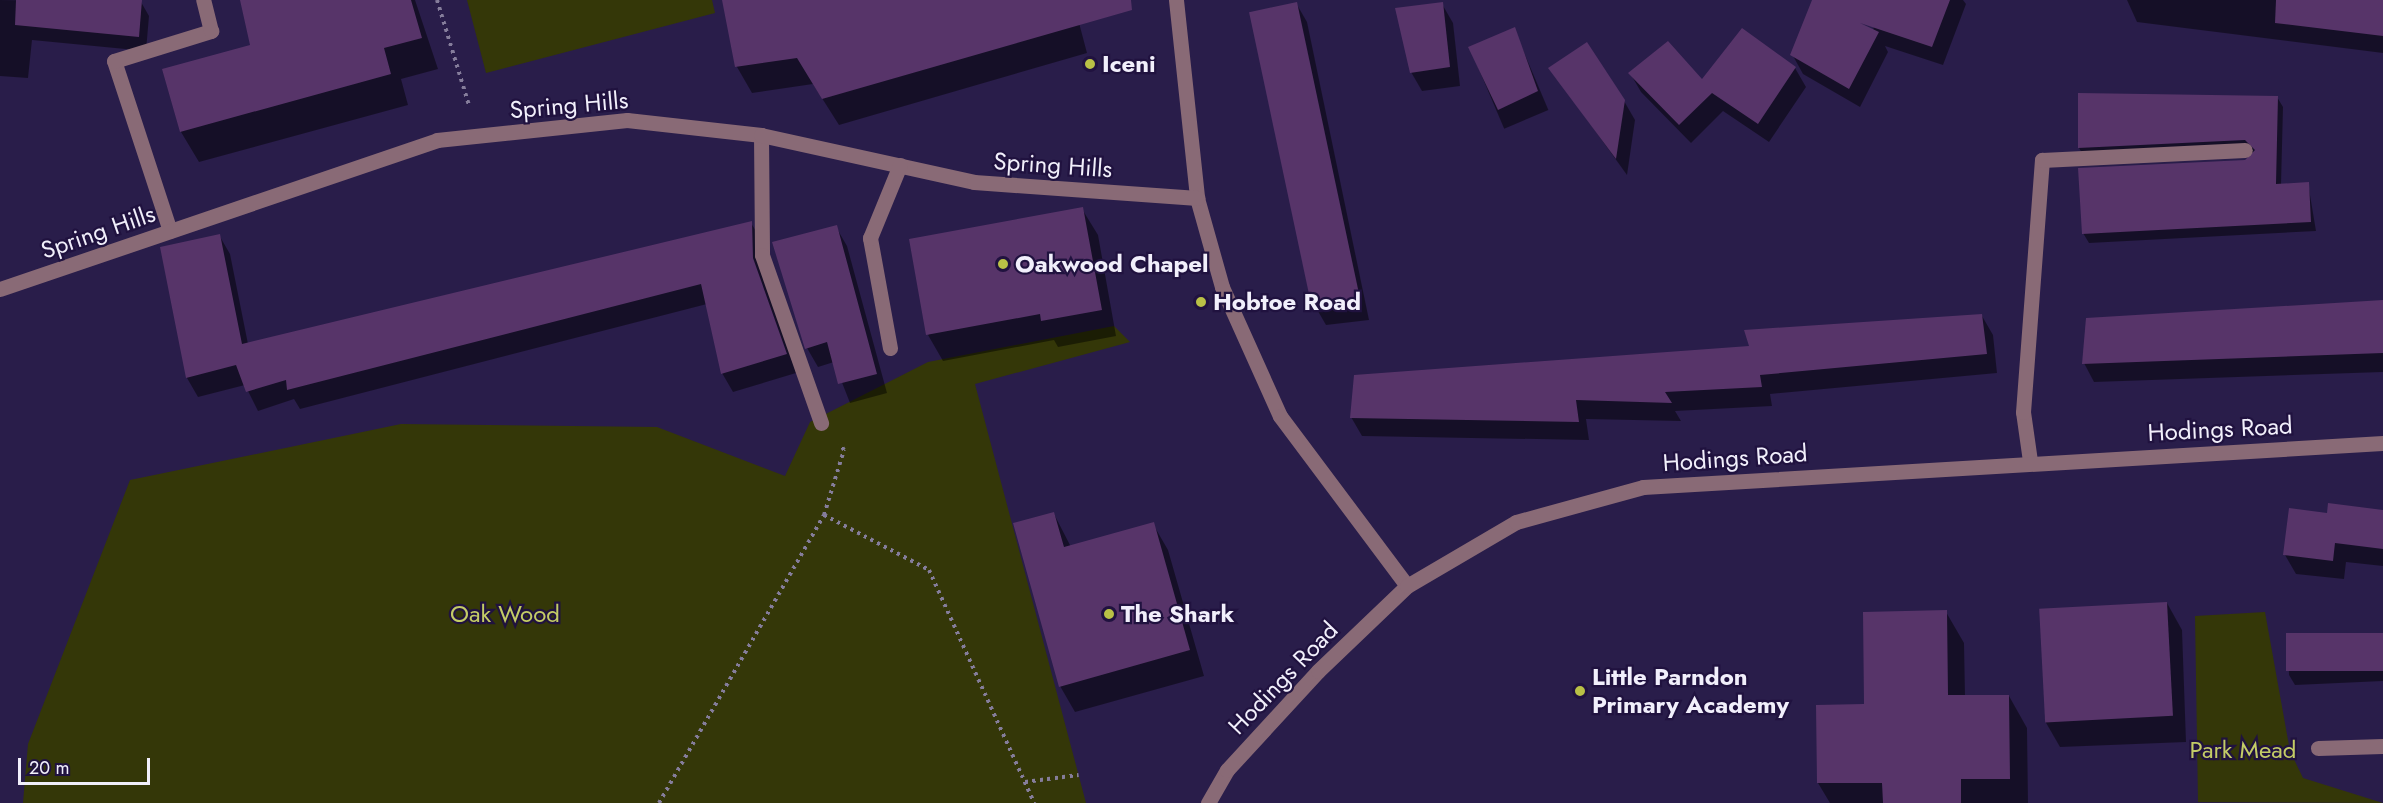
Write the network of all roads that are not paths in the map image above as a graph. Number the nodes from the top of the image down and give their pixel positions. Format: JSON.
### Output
{"nodes":[{"id":1,"x":203,"y":0,"type":"edge"},
{"id":2,"x":1176,"y":0,"type":"edge"},
{"id":3,"x":761,"y":135,"type":"junction"},
{"id":4,"x":2245,"y":150,"type":"dead end"},
{"id":5,"x":900,"y":165,"type":"junction"},
{"id":6,"x":1197,"y":198,"type":"junction"},
{"id":7,"x":170,"y":231,"type":"junction"},
{"id":8,"x":0,"y":289,"type":"edge"},
{"id":9,"x":890,"y":348,"type":"dead end"},
{"id":10,"x":821,"y":423,"type":"road end"},
{"id":11,"x":2383,"y":443,"type":"edge"},
{"id":12,"x":2030,"y":461,"type":"junction"},
{"id":13,"x":1407,"y":586,"type":"junction"},
{"id":14,"x":2383,"y":746,"type":"edge"},
{"id":15,"x":2318,"y":748,"type":"dead end"},
{"id":16,"x":1208,"y":803,"type":"edge"}],
"edges":[{"from":1,"to":7,"type":"street"},
{"from":2,"to":6,"type":"street"},
{"from":3,"to":5,"type":"street","name":"Spring Hills"},
{"from":3,"to":7,"type":"street","name":"Spring Hills"},
{"from":3,"to":10,"type":"street"},
{"from":4,"to":12,"type":"street"},
{"from":5,"to":6,"type":"street","name":"Spring Hills"},
{"from":5,"to":9,"type":"street"},
{"from":6,"to":13,"type":"street"},
{"from":7,"to":8,"type":"street","name":"Spring Hills"},
{"from":11,"to":12,"type":"street","name":"Hodings Road"},
{"from":12,"to":13,"type":"street","name":"Hodings Road"},
{"from":13,"to":16,"type":"street","name":"Hodings Road"},
{"from":14,"to":15,"type":"street"}]}
